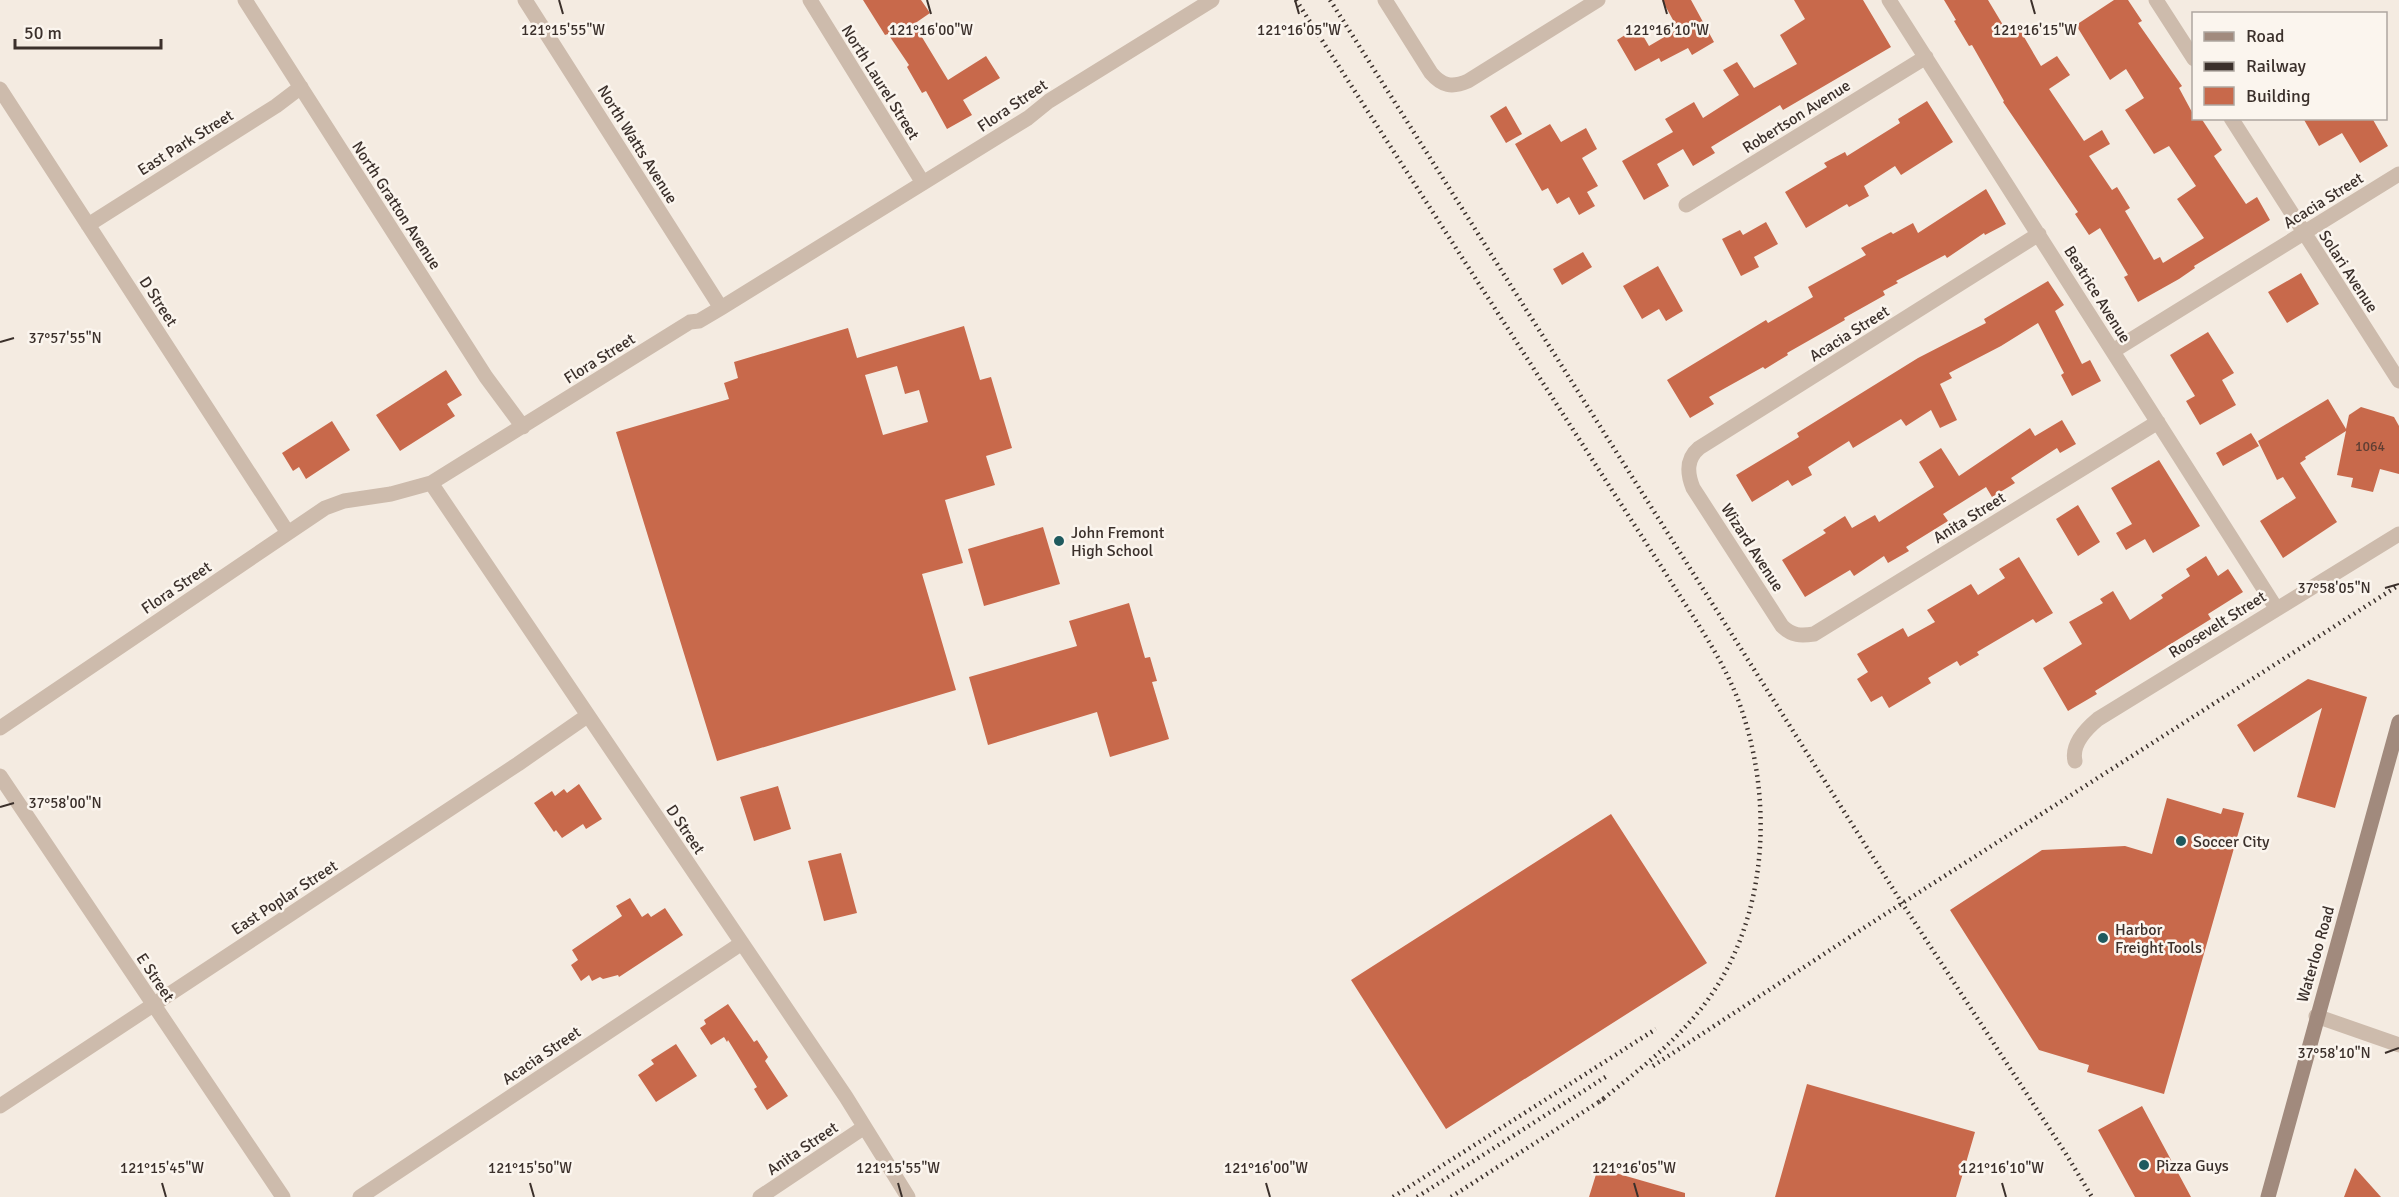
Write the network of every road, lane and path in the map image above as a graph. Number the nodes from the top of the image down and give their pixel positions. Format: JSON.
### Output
{"nodes":[{"id":1,"x":245,"y":0,"type":"edge"},
{"id":2,"x":525,"y":0,"type":"edge"},
{"id":3,"x":810,"y":0,"type":"edge"},
{"id":4,"x":1212,"y":0,"type":"edge"},
{"id":5,"x":1385,"y":0,"type":"edge"},
{"id":6,"x":1598,"y":0,"type":"edge"},
{"id":7,"x":1889,"y":0,"type":"edge"},
{"id":8,"x":2156,"y":0,"type":"edge"},
{"id":9,"x":1926,"y":57,"type":"junction"},
{"id":10,"x":2192,"y":57,"type":"edge"},
{"id":11,"x":301,"y":87,"type":"junction"},
{"id":12,"x":0,"y":89,"type":"edge"},
{"id":13,"x":2232,"y":120,"type":"edge"},
{"id":14,"x":2399,"y":174,"type":"edge"},
{"id":15,"x":922,"y":183,"type":"junction"},
{"id":16,"x":1686,"y":205,"type":"dead end"},
{"id":17,"x":88,"y":225,"type":"junction"},
{"id":18,"x":2303,"y":233,"type":"junction"},
{"id":19,"x":2039,"y":234,"type":"junction"},
{"id":20,"x":721,"y":308,"type":"junction"},
{"id":21,"x":2113,"y":351,"type":"junction"},
{"id":22,"x":2399,"y":381,"type":"edge"},
{"id":23,"x":2158,"y":422,"type":"junction"},
{"id":24,"x":523,"y":426,"type":"junction"},
{"id":25,"x":1688,"y":469,"type":"joint"},
{"id":26,"x":430,"y":483,"type":"junction"},
{"id":27,"x":288,"y":533,"type":"junction"},
{"id":28,"x":2399,"y":534,"type":"edge"},
{"id":29,"x":2276,"y":608,"type":"junction"},
{"id":30,"x":1797,"y":636,"type":"joint"},
{"id":31,"x":587,"y":716,"type":"junction"},
{"id":32,"x":2399,"y":722,"type":"edge"},
{"id":33,"x":0,"y":728,"type":"edge"},
{"id":34,"x":2075,"y":761,"type":"dead end"},
{"id":35,"x":0,"y":776,"type":"edge"},
{"id":36,"x":742,"y":944,"type":"junction"},
{"id":37,"x":153,"y":1006,"type":"junction"},
{"id":38,"x":2316,"y":1016,"type":"junction"},
{"id":39,"x":2399,"y":1045,"type":"edge"},
{"id":40,"x":0,"y":1106,"type":"edge"},
{"id":41,"x":864,"y":1128,"type":"junction"},
{"id":42,"x":283,"y":1197,"type":"edge"},
{"id":43,"x":360,"y":1197,"type":"edge"},
{"id":44,"x":760,"y":1197,"type":"edge"},
{"id":45,"x":908,"y":1197,"type":"edge"},
{"id":46,"x":2268,"y":1197,"type":"edge"}],
"edges":[{"from":1,"to":11,"type":"street","name":"North Gratton Avenue"},
{"from":2,"to":20,"type":"street","name":"North Watts Avenue"},
{"from":3,"to":15,"type":"street","name":"North Laurel Street"},
{"from":4,"to":15,"type":"street","name":"Flora Street"},
{"from":5,"to":6,"type":"street"},
{"from":7,"to":9,"type":"street","name":"Beatrice Avenue"},
{"from":8,"to":10,"type":"street"},
{"from":9,"to":16,"type":"street","name":"Robertson Avenue"},
{"from":9,"to":19,"type":"street","name":"Beatrice Avenue"},
{"from":11,"to":17,"type":"street","name":"East Park Street"},
{"from":11,"to":24,"type":"street","name":"North Gratton Avenue"},
{"from":12,"to":17,"type":"street","name":"D Street"},
{"from":13,"to":18,"type":"street","name":"Solari Avenue"},
{"from":14,"to":18,"type":"street","name":"Acacia Street"},
{"from":15,"to":20,"type":"street","name":"Flora Street"},
{"from":17,"to":27,"type":"street","name":"D Street"},
{"from":18,"to":21,"type":"street","name":"Acacia Street"},
{"from":18,"to":22,"type":"street","name":"Solari Avenue"},
{"from":19,"to":21,"type":"street","name":"Beatrice Avenue"},
{"from":19,"to":25,"type":"street","name":"Acacia Street"},
{"from":20,"to":24,"type":"street","name":"Flora Street"},
{"from":21,"to":23,"type":"street","name":"Beatrice Avenue"},
{"from":23,"to":29,"type":"street","name":"Beatrice Avenue"},
{"from":23,"to":30,"type":"street","name":"Anita Street"},
{"from":24,"to":26,"type":"street","name":"Flora Street"},
{"from":25,"to":30,"type":"street","name":"Wizard Avenue"},
{"from":26,"to":27,"type":"street","name":"Flora Street"},
{"from":26,"to":31,"type":"street","name":"D Street"},
{"from":27,"to":33,"type":"street","name":"Flora Street"},
{"from":28,"to":29,"type":"street","name":"Roosevelt Street"},
{"from":29,"to":34,"type":"street","name":"Roosevelt Street"},
{"from":31,"to":36,"type":"street","name":"D Street"},
{"from":31,"to":37,"type":"street","name":"East Poplar Street"},
{"from":32,"to":38,"type":"main road","name":"Waterloo Road"},
{"from":35,"to":37,"type":"street","name":"E Street"},
{"from":36,"to":41,"type":"street","name":"D Street"},
{"from":36,"to":43,"type":"street","name":"Acacia Street"},
{"from":37,"to":40,"type":"street","name":"East Poplar Street"},
{"from":37,"to":42,"type":"street","name":"E Street"},
{"from":38,"to":39,"type":"street"},
{"from":38,"to":46,"type":"main road","name":"Waterloo Road"},
{"from":41,"to":44,"type":"street","name":"Anita Street"},
{"from":41,"to":45,"type":"street","name":"D Street"}]}
